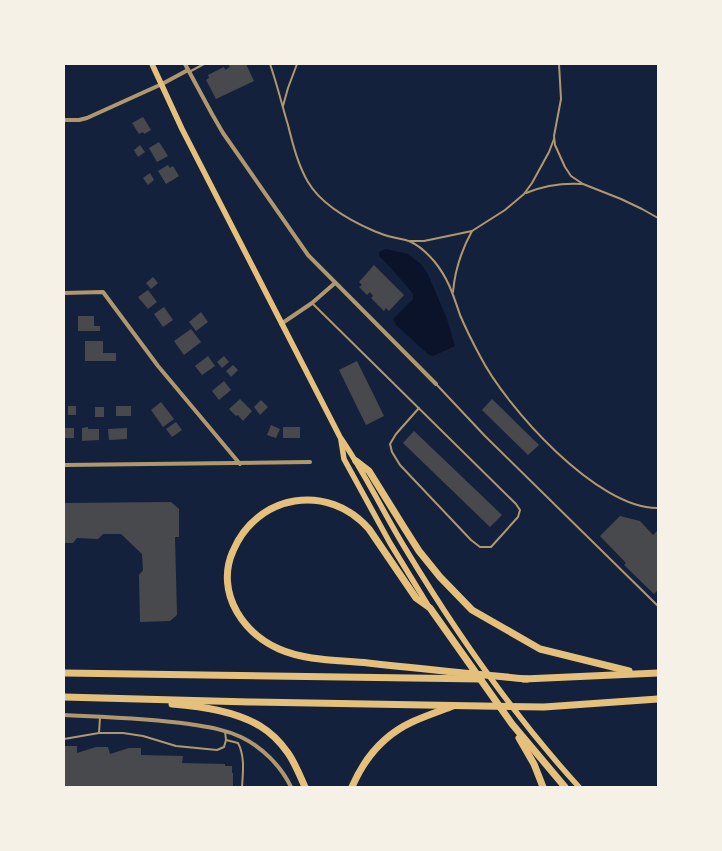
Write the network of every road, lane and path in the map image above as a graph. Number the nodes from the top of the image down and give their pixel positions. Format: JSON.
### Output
{"nodes":[{"id":1,"x":152,"y":64,"type":"edge"},
{"id":2,"x":185,"y":64,"type":"edge"},
{"id":3,"x":204,"y":64,"type":"edge"},
{"id":4,"x":270,"y":64,"type":"edge"},
{"id":5,"x":297,"y":64,"type":"edge"},
{"id":6,"x":559,"y":64,"type":"edge"},
{"id":7,"x":188,"y":71,"type":"junction"},
{"id":8,"x":162,"y":84,"type":"junction"},
{"id":9,"x":283,"y":107,"type":"junction"},
{"id":10,"x":64,"y":120,"type":"edge"},
{"id":11,"x":554,"y":136,"type":"junction"},
{"id":12,"x":583,"y":184,"type":"junction"},
{"id":13,"x":524,"y":194,"type":"junction"},
{"id":14,"x":658,"y":218,"type":"edge"},
{"id":15,"x":472,"y":231,"type":"junction"},
{"id":16,"x":410,"y":241,"type":"junction"},
{"id":17,"x":335,"y":283,"type":"junction"},
{"id":18,"x":453,"y":292,"type":"junction"},
{"id":19,"x":64,"y":293,"type":"edge"},
{"id":20,"x":312,"y":303,"type":"junction"},
{"id":21,"x":281,"y":324,"type":"junction"},
{"id":22,"x":436,"y":384,"type":"joint"},
{"id":23,"x":419,"y":408,"type":"junction"},
{"id":24,"x":340,"y":438,"type":"junction"},
{"id":25,"x":356,"y":461,"type":"junction"},
{"id":26,"x":310,"y":462,"type":"dead end"},
{"id":27,"x":240,"y":464,"type":"junction"},
{"id":28,"x":64,"y":466,"type":"edge"},
{"id":29,"x":658,"y":508,"type":"edge"},
{"id":30,"x":658,"y":606,"type":"edge"},
{"id":31,"x":430,"y":608,"type":"junction"},
{"id":32,"x":658,"y":672,"type":"edge"},
{"id":33,"x":64,"y":673,"type":"edge"},
{"id":34,"x":636,"y":673,"type":"junction"},
{"id":35,"x":527,"y":679,"type":"junction"},
{"id":36,"x":66,"y":697,"type":"edge"},
{"id":37,"x":658,"y":699,"type":"edge"},
{"id":38,"x":457,"y":705,"type":"junction"},
{"id":39,"x":64,"y":716,"type":"edge"},
{"id":40,"x":100,"y":717,"type":"junction"},
{"id":41,"x":512,"y":724,"type":"junction"},
{"id":42,"x":225,"y":731,"type":"junction"},
{"id":43,"x":99,"y":733,"type":"junction"},
{"id":44,"x":64,"y":739,"type":"edge"},
{"id":45,"x":226,"y":740,"type":"junction"},
{"id":46,"x":242,"y":787,"type":"edge"},
{"id":47,"x":291,"y":787,"type":"edge"},
{"id":48,"x":305,"y":787,"type":"edge"},
{"id":49,"x":352,"y":787,"type":"edge"},
{"id":50,"x":543,"y":787,"type":"edge"},
{"id":51,"x":565,"y":787,"type":"edge"},
{"id":52,"x":579,"y":787,"type":"edge"}],
"edges":[{"from":1,"to":8,"type":"main road"},
{"from":2,"to":7,"type":"street"},
{"from":3,"to":7,"type":"lane"},
{"from":4,"to":9,"type":"lane"},
{"from":5,"to":9,"type":"lane"},
{"from":6,"to":11,"type":"lane"},
{"from":7,"to":8,"type":"street"},
{"from":7,"to":17,"type":"street"},
{"from":8,"to":10,"type":"street"},
{"from":8,"to":21,"type":"main road"},
{"from":9,"to":16,"type":"lane"},
{"from":11,"to":12,"type":"lane"},
{"from":11,"to":13,"type":"lane"},
{"from":12,"to":13,"type":"lane"},
{"from":12,"to":14,"type":"lane"},
{"from":13,"to":15,"type":"lane"},
{"from":15,"to":16,"type":"lane"},
{"from":15,"to":18,"type":"lane"},
{"from":16,"to":18,"type":"lane"},
{"from":17,"to":20,"type":"street"},
{"from":17,"to":22,"type":"street"},
{"from":18,"to":29,"type":"lane"},
{"from":19,"to":27,"type":"street"},
{"from":20,"to":21,"type":"street"},
{"from":20,"to":23,"type":"lane"},
{"from":21,"to":24,"type":"main road"},
{"from":22,"to":30,"type":"lane"},
{"from":23,"to":23,"type":"lane"},
{"from":24,"to":25,"type":"main road"},
{"from":24,"to":31,"type":"main road"},
{"from":25,"to":34,"type":"highway"},
{"from":25,"to":52,"type":"main road"},
{"from":26,"to":27,"type":"street"},
{"from":27,"to":28,"type":"street"},
{"from":31,"to":35,"type":"highway"},
{"from":31,"to":41,"type":"highway"},
{"from":32,"to":34,"type":"highway"},
{"from":33,"to":35,"type":"highway"},
{"from":34,"to":35,"type":"highway"},
{"from":36,"to":38,"type":"highway"},
{"from":36,"to":48,"type":"highway"},
{"from":37,"to":38,"type":"highway"},
{"from":38,"to":49,"type":"highway"},
{"from":39,"to":40,"type":"street"},
{"from":40,"to":42,"type":"street"},
{"from":40,"to":43,"type":"lane"},
{"from":41,"to":50,"type":"highway"},
{"from":41,"to":51,"type":"highway"},
{"from":42,"to":45,"type":"lane"},
{"from":42,"to":47,"type":"street"},
{"from":43,"to":44,"type":"lane"},
{"from":43,"to":45,"type":"lane"},
{"from":45,"to":46,"type":"lane"}]}
